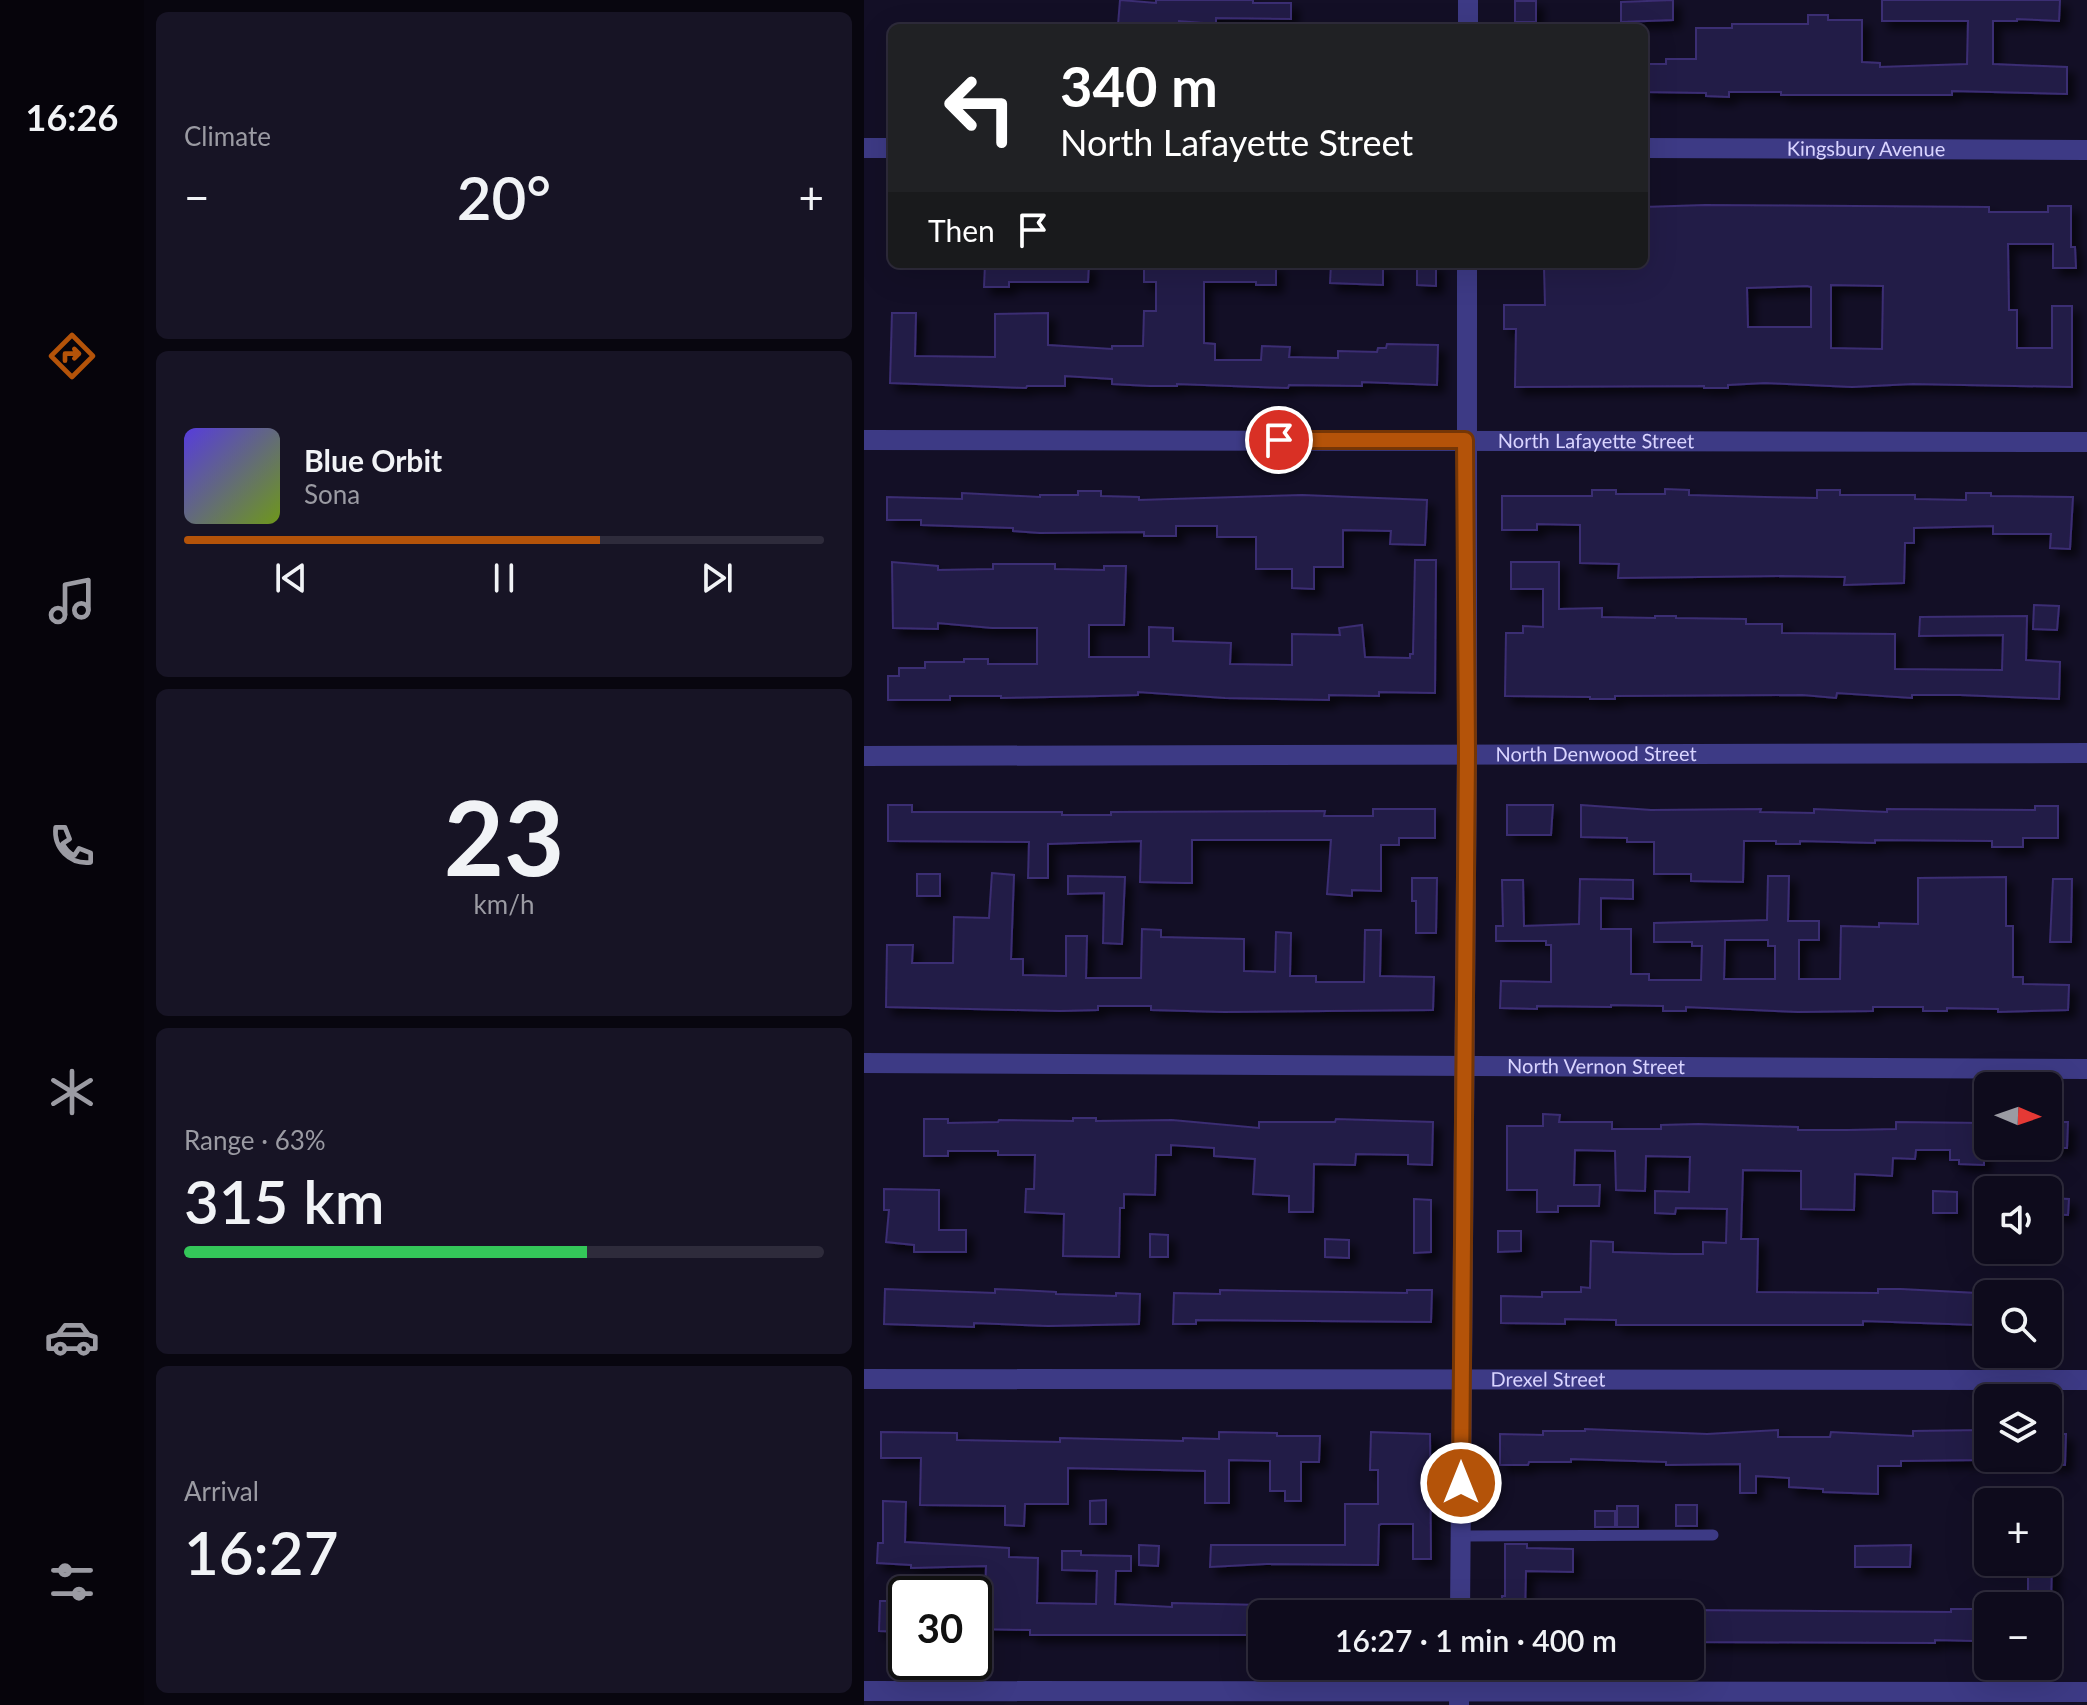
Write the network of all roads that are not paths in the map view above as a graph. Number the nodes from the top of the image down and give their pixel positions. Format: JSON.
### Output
{"nodes":[{"id":1,"x":1468,"y":0,"type":"edge"},
{"id":2,"x":1468,"y":24,"type":"edge"},
{"id":3,"x":864,"y":148,"type":"edge"},
{"id":4,"x":888,"y":148,"type":"edge"},
{"id":5,"x":1648,"y":148,"type":"edge"},
{"id":6,"x":2087,"y":150,"type":"edge"},
{"id":7,"x":1467,"y":268,"type":"edge"},
{"id":8,"x":864,"y":440,"type":"edge"},
{"id":9,"x":1465,"y":440,"type":"junction"},
{"id":10,"x":2087,"y":442,"type":"edge"},
{"id":11,"x":2087,"y":753,"type":"edge"},
{"id":12,"x":1467,"y":754,"type":"junction"},
{"id":13,"x":864,"y":756,"type":"edge"},
{"id":14,"x":864,"y":1063,"type":"edge"},
{"id":15,"x":1464,"y":1068,"type":"junction"},
{"id":16,"x":2087,"y":1069,"type":"edge"},
{"id":17,"x":864,"y":1379,"type":"edge"},
{"id":18,"x":2087,"y":1380,"type":"edge"},
{"id":19,"x":1462,"y":1381,"type":"junction"},
{"id":20,"x":1713,"y":1535,"type":"dead end"},
{"id":21,"x":1461,"y":1536,"type":"junction"},
{"id":22,"x":1460,"y":1600,"type":"edge"},
{"id":23,"x":864,"y":1691,"type":"edge"},
{"id":24,"x":2087,"y":1692,"type":"edge"},
{"id":25,"x":1459,"y":1699,"type":"edge"}],
"edges":[{"from":1,"to":2,"type":"street"},
{"from":3,"to":4,"type":"street"},
{"from":5,"to":6,"type":"street","name":"Kingsbury Avenue"},
{"from":7,"to":9,"type":"street"},
{"from":8,"to":9,"type":"street","name":"North Lafayette Street"},
{"from":9,"to":10,"type":"street","name":"North Lafayette Street"},
{"from":9,"to":12,"type":"street"},
{"from":11,"to":12,"type":"street","name":"North Denwood Street"},
{"from":12,"to":13,"type":"street","name":"North Denwood Street"},
{"from":12,"to":15,"type":"street"},
{"from":14,"to":15,"type":"street","name":"North Vernon Street"},
{"from":15,"to":16,"type":"street","name":"North Vernon Street"},
{"from":15,"to":19,"type":"street"},
{"from":17,"to":19,"type":"street","name":"Drexel Street"},
{"from":18,"to":19,"type":"street","name":"Drexel Street"},
{"from":19,"to":21,"type":"street"},
{"from":20,"to":21,"type":"lane"},
{"from":21,"to":22,"type":"street"},
{"from":23,"to":25,"type":"street"},
{"from":24,"to":25,"type":"street"}]}
